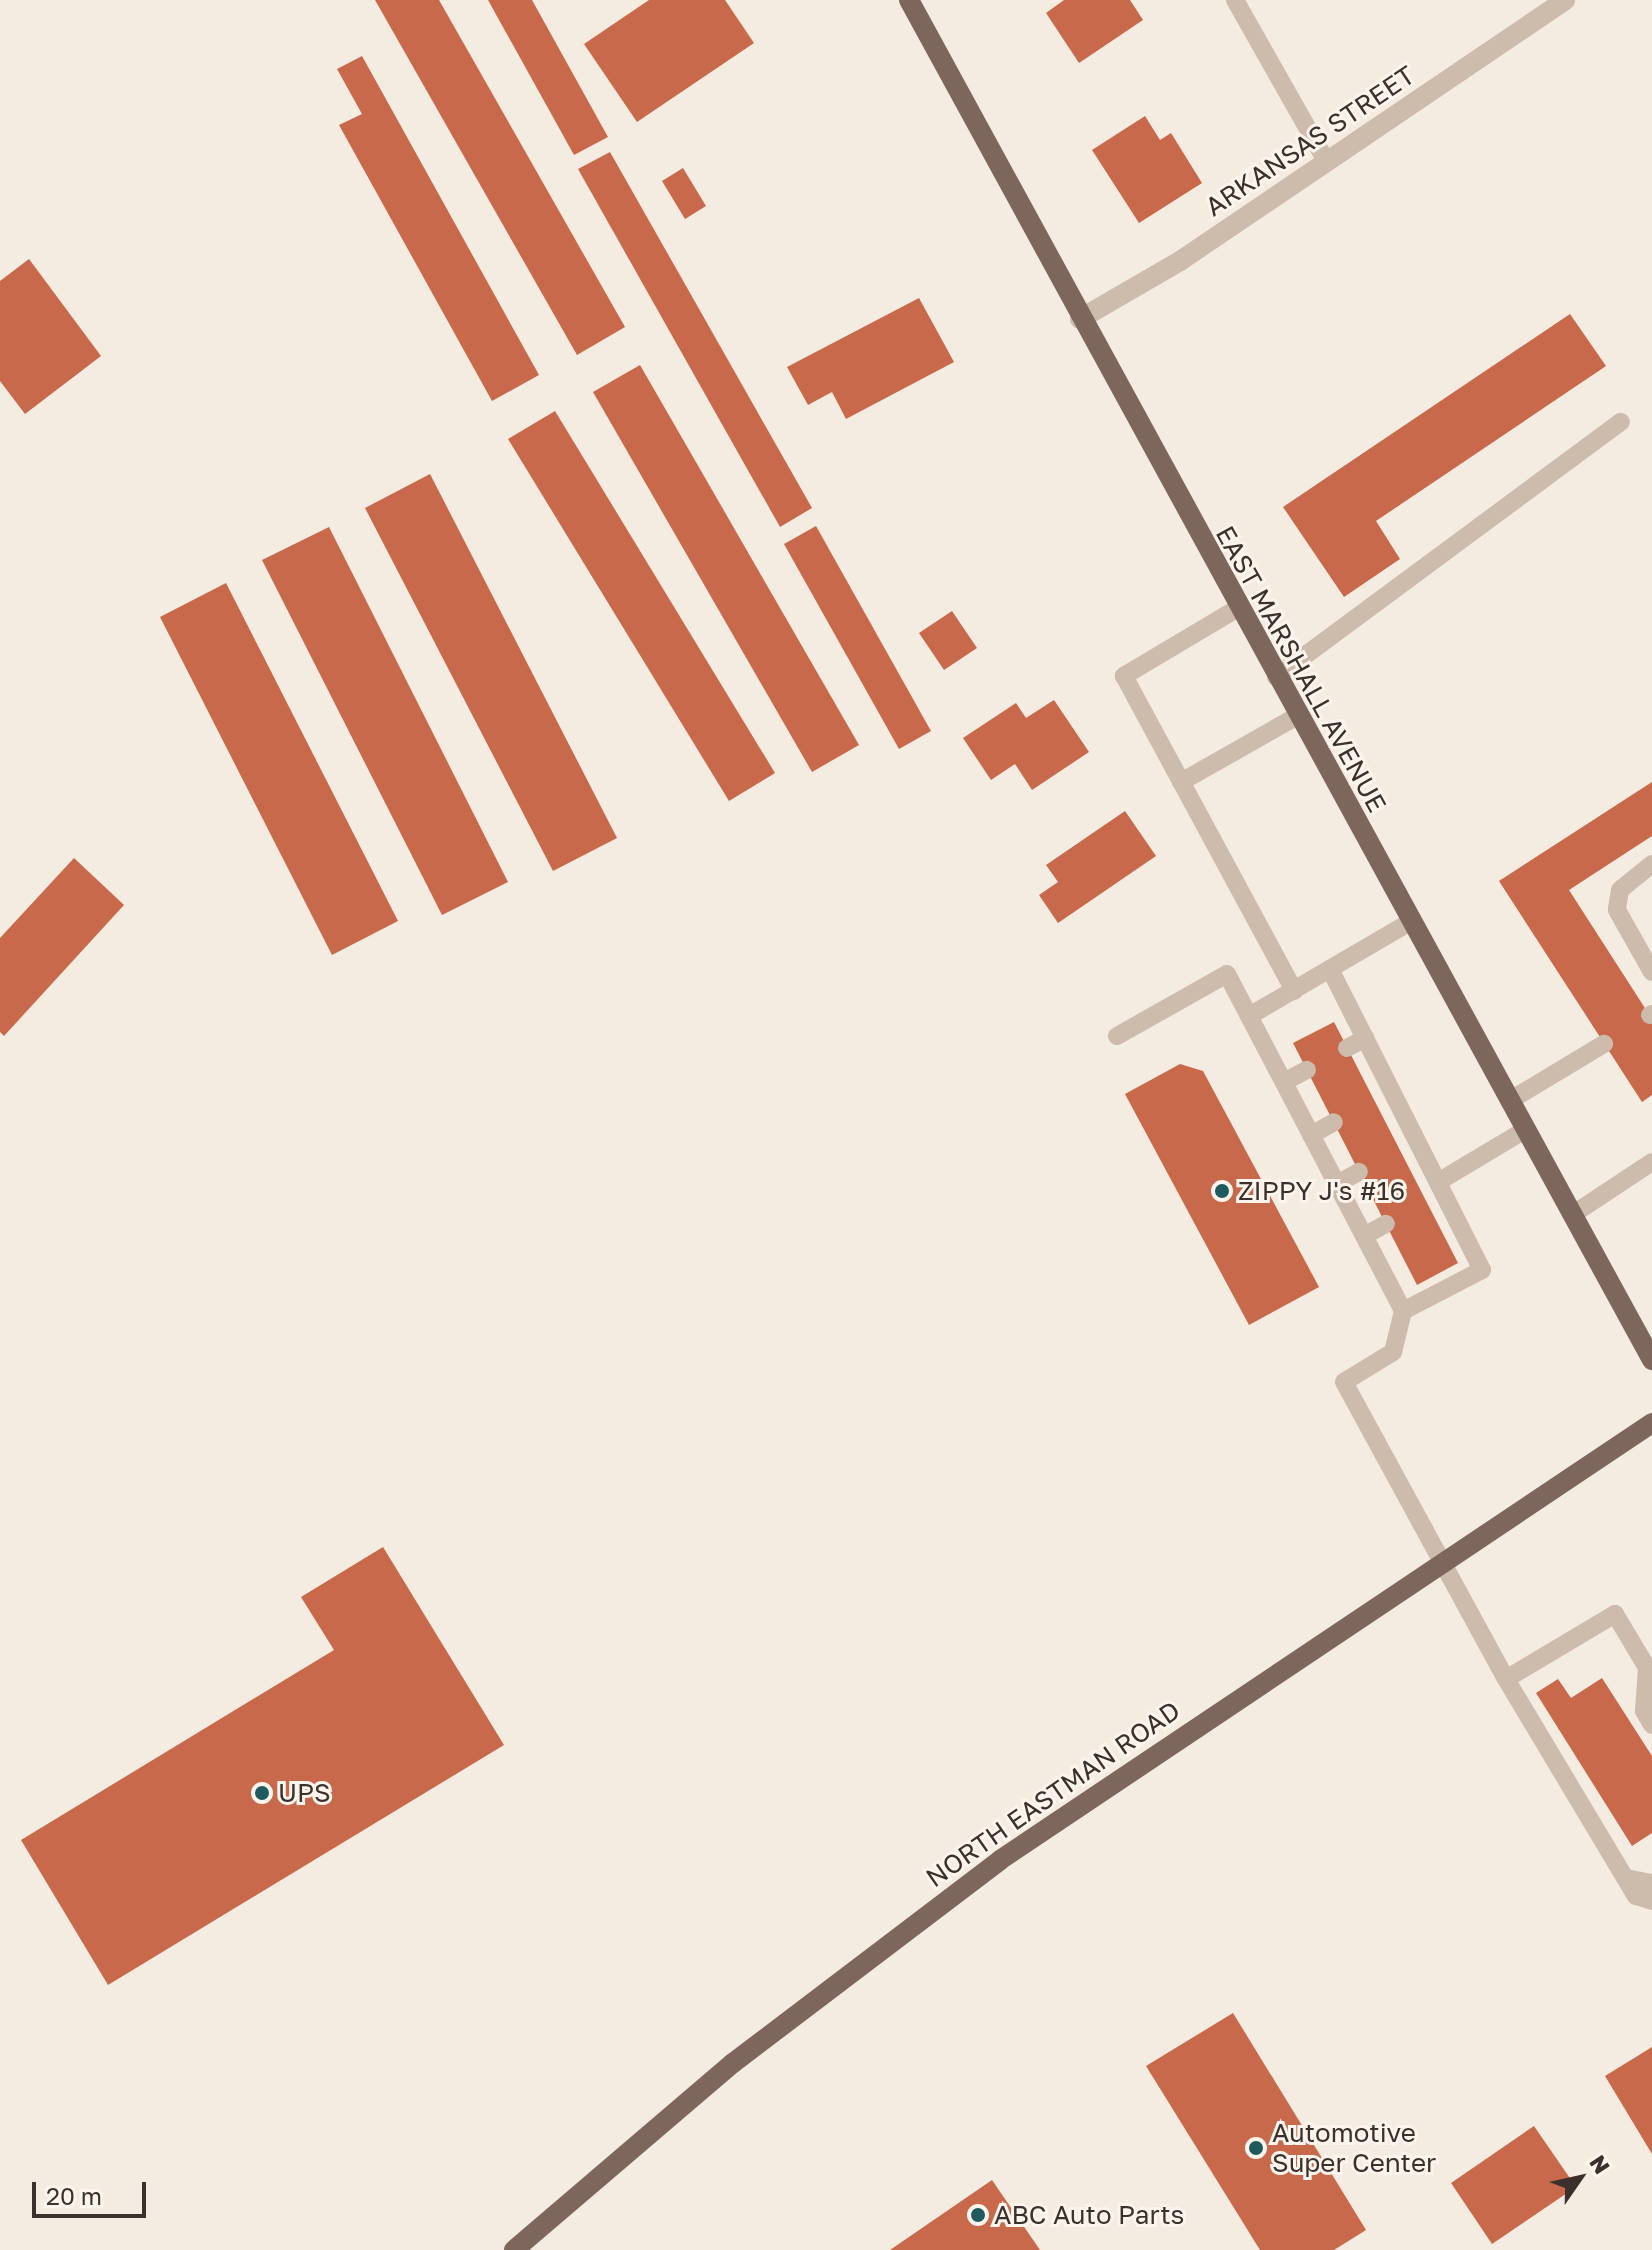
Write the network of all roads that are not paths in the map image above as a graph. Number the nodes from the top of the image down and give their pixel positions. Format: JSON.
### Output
{"nodes":[{"id":1,"x":909,"y":0,"type":"edge"},
{"id":2,"x":1235,"y":0,"type":"edge"},
{"id":3,"x":1565,"y":0,"type":"edge"},
{"id":4,"x":1326,"y":161,"type":"junction"},
{"id":5,"x":1080,"y":319,"type":"junction"},
{"id":6,"x":1621,"y":422,"type":"dead end"},
{"id":7,"x":1238,"y":608,"type":"junction"},
{"id":8,"x":1276,"y":677,"type":"junction"},
{"id":9,"x":1297,"y":716,"type":"junction"},
{"id":10,"x":1181,"y":782,"type":"junction"},
{"id":11,"x":1652,"y":864,"type":"edge"},
{"id":12,"x":1410,"y":922,"type":"junction"},
{"id":13,"x":1330,"y":969,"type":"junction"},
{"id":14,"x":1652,"y":972,"type":"edge"},
{"id":15,"x":1294,"y":991,"type":"junction"},
{"id":16,"x":1249,"y":1016,"type":"junction"},
{"id":17,"x":1117,"y":1036,"type":"dead end"},
{"id":18,"x":1365,"y":1038,"type":"junction"},
{"id":19,"x":1604,"y":1044,"type":"dead end"},
{"id":20,"x":1347,"y":1048,"type":"dead end"},
{"id":21,"x":1307,"y":1070,"type":"dead end"},
{"id":22,"x":1284,"y":1082,"type":"junction"},
{"id":23,"x":1509,"y":1101,"type":"junction"},
{"id":24,"x":1334,"y":1122,"type":"dead end"},
{"id":25,"x":1525,"y":1130,"type":"junction"},
{"id":26,"x":1311,"y":1135,"type":"junction"},
{"id":27,"x":1652,"y":1162,"type":"edge"},
{"id":28,"x":1359,"y":1172,"type":"dead end"},
{"id":29,"x":1337,"y":1184,"type":"junction"},
{"id":30,"x":1435,"y":1191,"type":"junction"},
{"id":31,"x":1572,"y":1215,"type":"junction"},
{"id":32,"x":1386,"y":1224,"type":"dead end"},
{"id":33,"x":1364,"y":1236,"type":"junction"},
{"id":34,"x":1403,"y":1311,"type":"junction"},
{"id":35,"x":1652,"y":1360,"type":"edge"},
{"id":36,"x":1652,"y":1423,"type":"edge"},
{"id":37,"x":1443,"y":1562,"type":"junction"},
{"id":38,"x":1650,"y":1672,"type":"edge"},
{"id":39,"x":1506,"y":1679,"type":"junction"},
{"id":40,"x":1652,"y":1725,"type":"edge"},
{"id":41,"x":1626,"y":1878,"type":"junction"},
{"id":42,"x":1652,"y":1883,"type":"edge"},
{"id":43,"x":1652,"y":1901,"type":"edge"},
{"id":44,"x":514,"y":2250,"type":"edge"}],
"edges":[{"from":1,"to":5,"type":"main road","name":"EAST MARSHALL AVENUE"},
{"from":2,"to":4,"type":"lane"},
{"from":3,"to":4,"type":"street","name":"ARKANSAS STREET"},
{"from":4,"to":5,"type":"street","name":"ARKANSAS STREET"},
{"from":5,"to":7,"type":"main road","name":"EAST MARSHALL AVENUE"},
{"from":6,"to":8,"type":"lane"},
{"from":7,"to":8,"type":"main road","name":"EAST MARSHALL AVENUE"},
{"from":7,"to":10,"type":"lane"},
{"from":8,"to":9,"type":"main road","name":"EAST MARSHALL AVENUE"},
{"from":9,"to":10,"type":"lane"},
{"from":9,"to":12,"type":"main road","name":"EAST MARSHALL AVENUE"},
{"from":10,"to":15,"type":"lane"},
{"from":11,"to":14,"type":"lane"},
{"from":12,"to":13,"type":"lane"},
{"from":12,"to":23,"type":"main road","name":"EAST MARSHALL AVENUE"},
{"from":13,"to":15,"type":"lane"},
{"from":13,"to":18,"type":"lane"},
{"from":15,"to":16,"type":"lane"},
{"from":16,"to":17,"type":"lane"},
{"from":16,"to":22,"type":"lane"},
{"from":18,"to":20,"type":"lane"},
{"from":18,"to":30,"type":"lane"},
{"from":19,"to":23,"type":"lane"},
{"from":21,"to":22,"type":"lane"},
{"from":22,"to":26,"type":"lane"},
{"from":23,"to":25,"type":"main road","name":"EAST MARSHALL AVENUE"},
{"from":24,"to":26,"type":"lane"},
{"from":25,"to":30,"type":"lane"},
{"from":25,"to":31,"type":"main road","name":"EAST MARSHALL AVENUE"},
{"from":26,"to":29,"type":"lane"},
{"from":27,"to":31,"type":"lane"},
{"from":28,"to":29,"type":"lane"},
{"from":29,"to":33,"type":"lane"},
{"from":30,"to":34,"type":"lane"},
{"from":31,"to":35,"type":"main road","name":"EAST MARSHALL AVENUE"},
{"from":32,"to":33,"type":"lane"},
{"from":33,"to":34,"type":"lane"},
{"from":34,"to":37,"type":"lane"},
{"from":36,"to":37,"type":"main road","name":"NORTH EASTMAN ROAD"},
{"from":37,"to":39,"type":"lane"},
{"from":37,"to":44,"type":"main road","name":"NORTH EASTMAN ROAD"},
{"from":38,"to":39,"type":"lane"},
{"from":38,"to":40,"type":"lane"},
{"from":39,"to":41,"type":"lane"},
{"from":41,"to":42,"type":"lane"},
{"from":41,"to":43,"type":"lane"}]}
